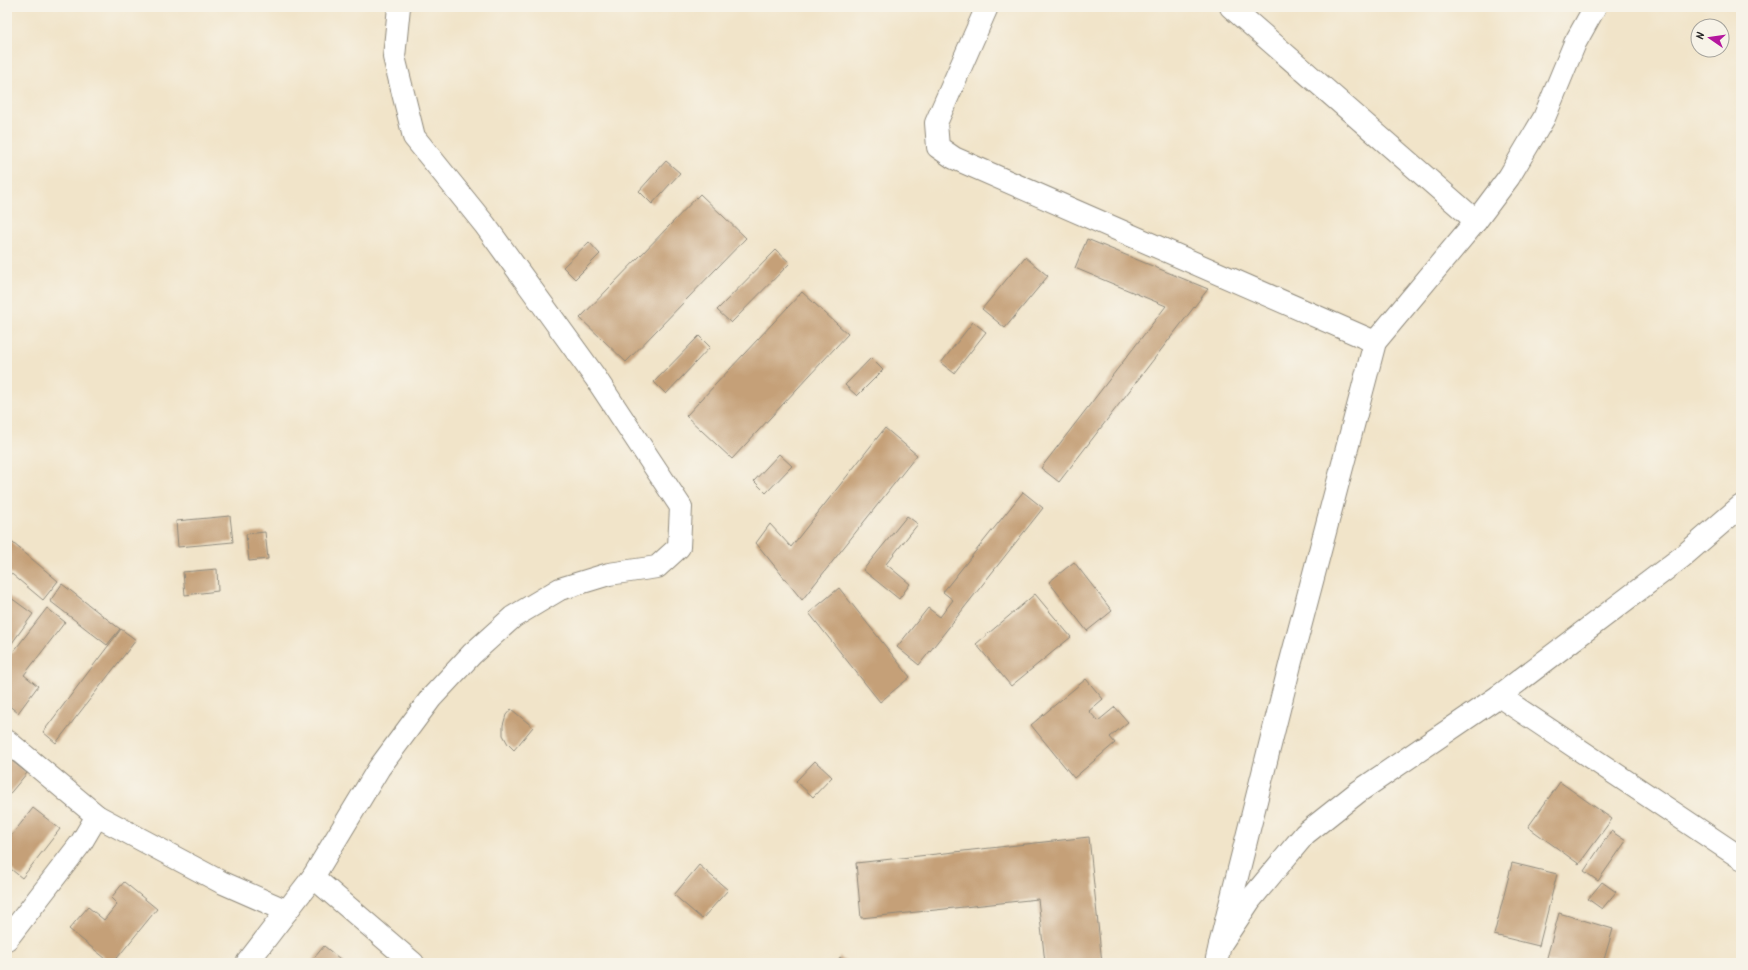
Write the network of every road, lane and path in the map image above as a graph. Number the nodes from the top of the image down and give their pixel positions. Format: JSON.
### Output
{"nodes":[{"id":1,"x":399,"y":7,"type":"edge"},
{"id":2,"x":987,"y":7,"type":"edge"},
{"id":3,"x":1231,"y":7,"type":"edge"},
{"id":4,"x":1595,"y":7,"type":"edge"},
{"id":5,"x":1476,"y":221,"type":"junction"},
{"id":6,"x":1375,"y":342,"type":"junction"},
{"id":7,"x":1741,"y":506,"type":"edge"},
{"id":8,"x":1499,"y":696,"type":"junction"},
{"id":9,"x":7,"y":741,"type":"edge"},
{"id":10,"x":97,"y":816,"type":"junction"},
{"id":11,"x":1741,"y":858,"type":"edge"},
{"id":12,"x":313,"y":876,"type":"junction"},
{"id":13,"x":287,"y":911,"type":"junction"},
{"id":14,"x":7,"y":939,"type":"edge"},
{"id":15,"x":1218,"y":954,"type":"edge"},
{"id":16,"x":247,"y":963,"type":"edge"},
{"id":17,"x":413,"y":963,"type":"edge"}],
"edges":[{"from":1,"to":12,"type":"street"},
{"from":2,"to":6,"type":"street"},
{"from":3,"to":5,"type":"street"},
{"from":4,"to":5,"type":"street"},
{"from":5,"to":6,"type":"street"},
{"from":6,"to":15,"type":"street"},
{"from":7,"to":8,"type":"street"},
{"from":8,"to":11,"type":"street"},
{"from":8,"to":15,"type":"street"},
{"from":9,"to":10,"type":"street"},
{"from":10,"to":13,"type":"street"},
{"from":10,"to":14,"type":"street"},
{"from":12,"to":13,"type":"street"},
{"from":12,"to":17,"type":"street"},
{"from":13,"to":16,"type":"street"}]}
